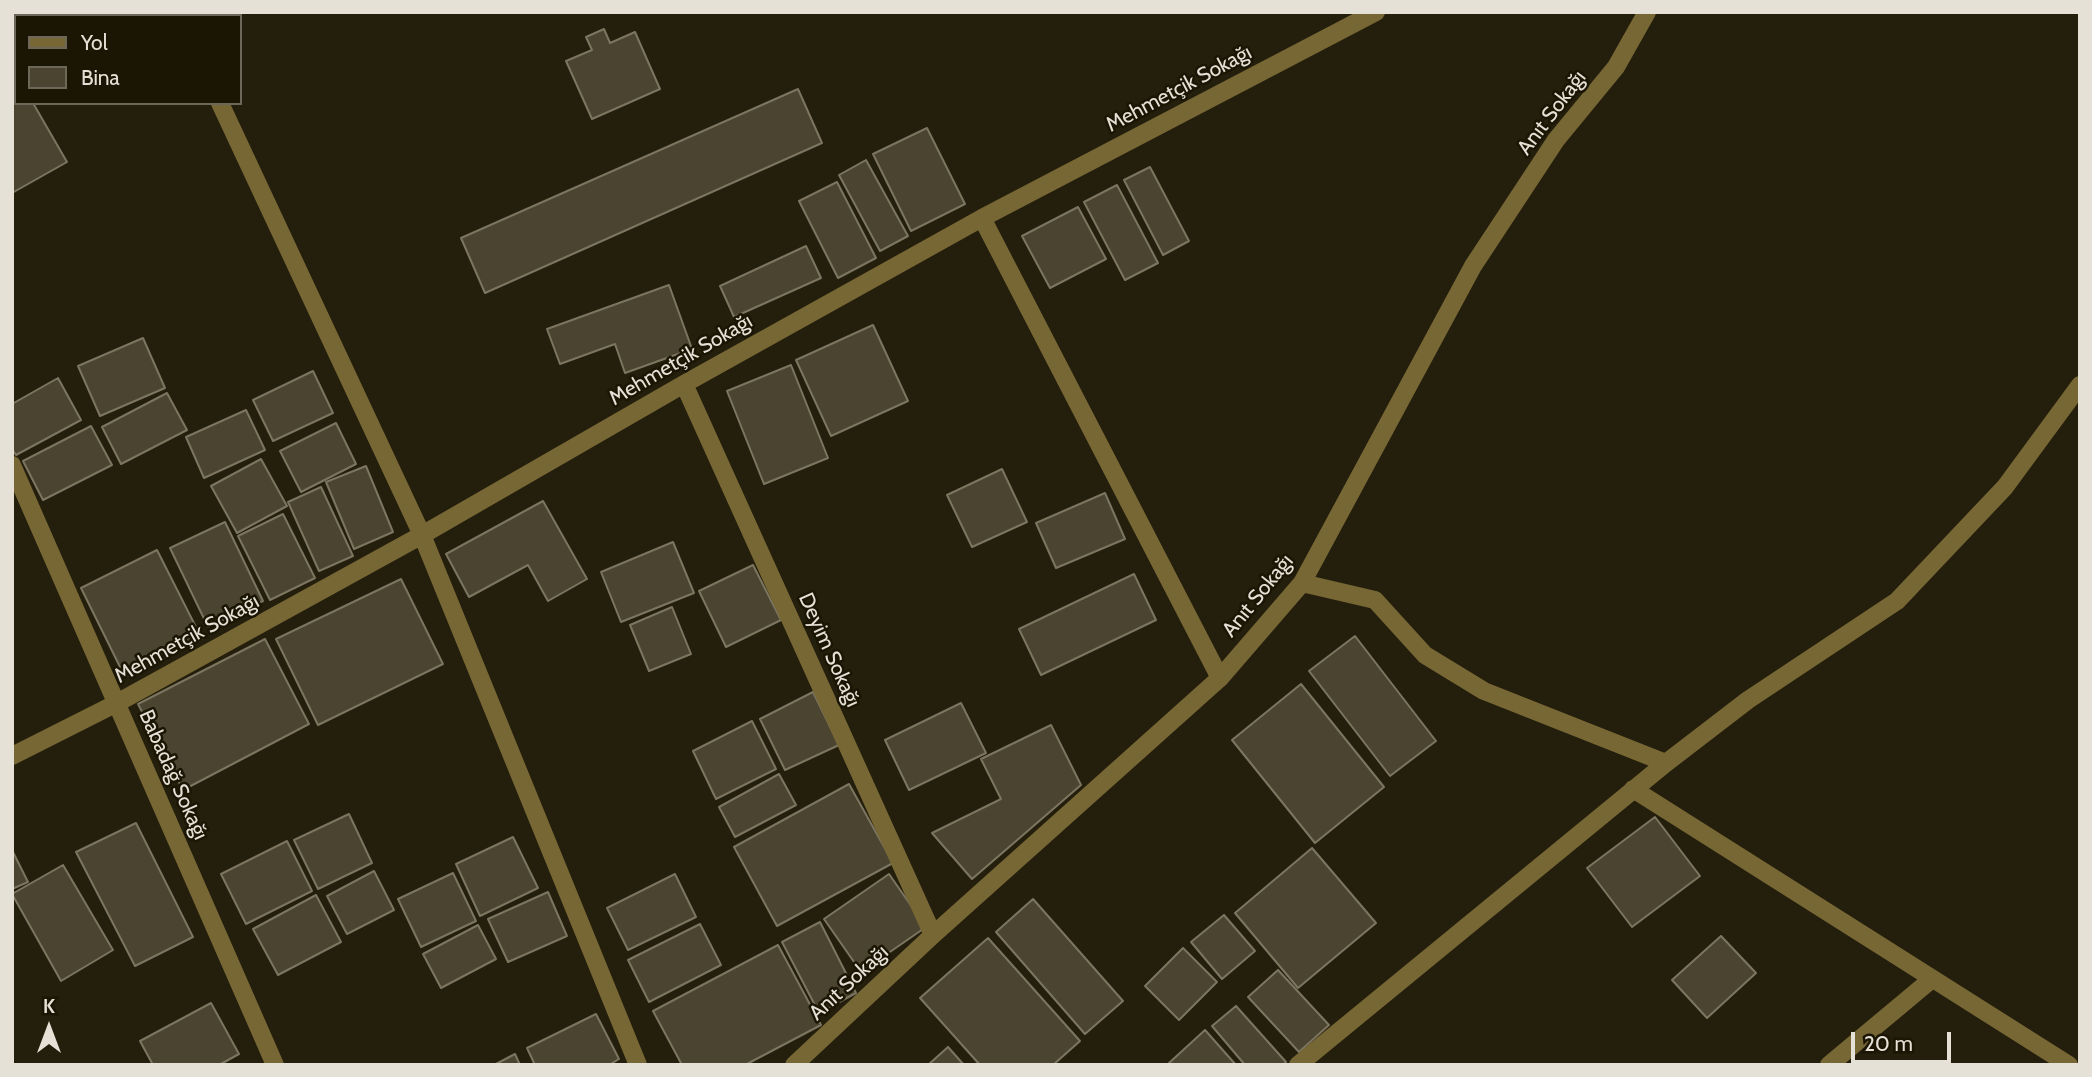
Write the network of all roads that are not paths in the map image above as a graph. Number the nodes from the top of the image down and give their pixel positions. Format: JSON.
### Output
{"nodes":[{"id":1,"x":1376,"y":12,"type":"edge"},
{"id":2,"x":1647,"y":12,"type":"edge"},
{"id":3,"x":221,"y":105,"type":"edge"},
{"id":4,"x":982,"y":218,"type":"junction"},
{"id":5,"x":684,"y":384,"type":"junction"},
{"id":6,"x":2080,"y":385,"type":"edge"},
{"id":7,"x":12,"y":465,"type":"edge"},
{"id":8,"x":422,"y":535,"type":"junction"},
{"id":9,"x":1302,"y":583,"type":"junction"},
{"id":10,"x":1220,"y":678,"type":"junction"},
{"id":11,"x":117,"y":703,"type":"junction"},
{"id":12,"x":12,"y":756,"type":"edge"},
{"id":13,"x":1666,"y":763,"type":"junction"},
{"id":14,"x":1633,"y":789,"type":"junction"},
{"id":15,"x":933,"y":935,"type":"junction"},
{"id":16,"x":1932,"y":979,"type":"junction"},
{"id":17,"x":275,"y":1065,"type":"edge"},
{"id":18,"x":638,"y":1065,"type":"edge"},
{"id":19,"x":793,"y":1065,"type":"edge"},
{"id":20,"x":1298,"y":1065,"type":"edge"},
{"id":21,"x":1829,"y":1065,"type":"edge"},
{"id":22,"x":2069,"y":1065,"type":"edge"}],
"edges":[{"from":1,"to":4,"type":"street","name":"Mehmetçik Sokağı"},
{"from":2,"to":9,"type":"street","name":"Anıt Sokağı"},
{"from":3,"to":8,"type":"street"},
{"from":4,"to":5,"type":"street","name":"Mehmetçik Sokağı"},
{"from":4,"to":10,"type":"street"},
{"from":5,"to":8,"type":"street","name":"Mehmetçik Sokağı"},
{"from":5,"to":15,"type":"street","name":"Deyim Sokağı"},
{"from":6,"to":13,"type":"street"},
{"from":7,"to":11,"type":"street","name":"Babadağ Sokağı"},
{"from":8,"to":11,"type":"street","name":"Mehmetçik Sokağı"},
{"from":8,"to":18,"type":"street"},
{"from":9,"to":10,"type":"street","name":"Anıt Sokağı"},
{"from":9,"to":13,"type":"street"},
{"from":10,"to":15,"type":"street","name":"Anıt Sokağı"},
{"from":11,"to":12,"type":"street","name":"Mehmetçik Sokağı"},
{"from":11,"to":17,"type":"street","name":"Babadağ Sokağı"},
{"from":13,"to":14,"type":"street"},
{"from":14,"to":16,"type":"street"},
{"from":14,"to":20,"type":"street"},
{"from":15,"to":19,"type":"street","name":"Anıt Sokağı"},
{"from":16,"to":21,"type":"street"},
{"from":16,"to":22,"type":"street"}]}
